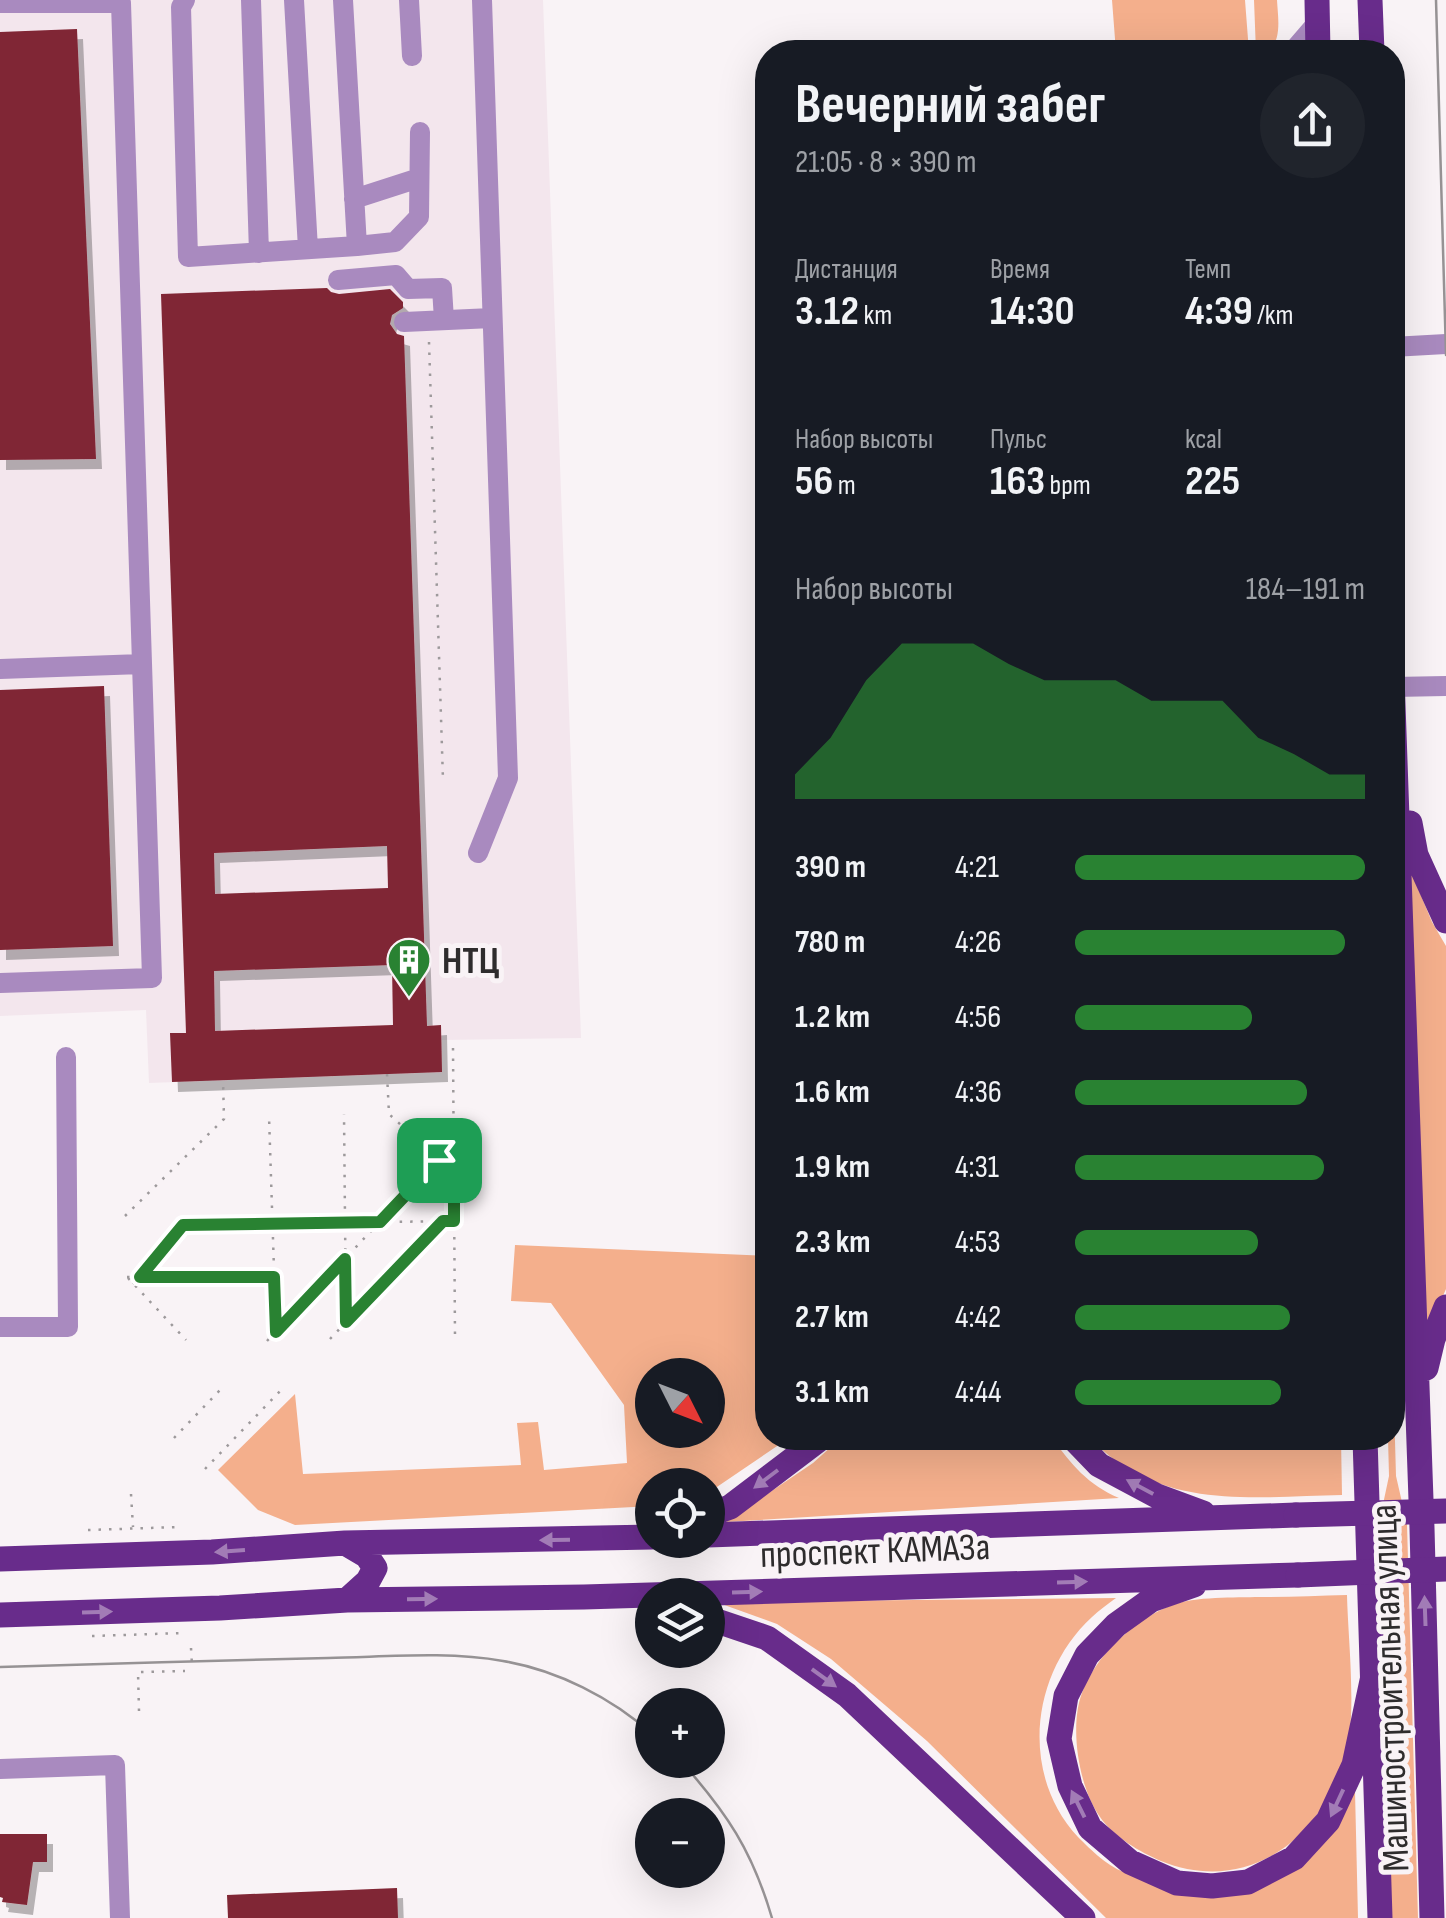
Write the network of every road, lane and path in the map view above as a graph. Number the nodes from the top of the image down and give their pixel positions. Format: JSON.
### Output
{"nodes":[{"id":1,"x":252,"y":0,"type":"edge"},
{"id":2,"x":294,"y":0,"type":"edge"},
{"id":3,"x":343,"y":0,"type":"edge"},
{"id":4,"x":409,"y":0,"type":"edge"},
{"id":5,"x":482,"y":0,"type":"edge"},
{"id":6,"x":1370,"y":0,"type":"edge"},
{"id":7,"x":182,"y":2,"type":"edge"},
{"id":8,"x":0,"y":3,"type":"edge"},
{"id":9,"x":1317,"y":12,"type":"edge"},
{"id":10,"x":1300,"y":40,"type":"edge"},
{"id":11,"x":1318,"y":40,"type":"edge"},
{"id":12,"x":1372,"y":40,"type":"edge"},
{"id":13,"x":412,"y":56,"type":"dead end"},
{"id":14,"x":420,"y":132,"type":"dead end"},
{"id":15,"x":419,"y":178,"type":"junction"},
{"id":16,"x":354,"y":199,"type":"junction"},
{"id":17,"x":357,"y":246,"type":"junction"},
{"id":18,"x":308,"y":250,"type":"junction"},
{"id":19,"x":259,"y":253,"type":"junction"},
{"id":20,"x":338,"y":280,"type":"dead end"},
{"id":21,"x":492,"y":318,"type":"junction"},
{"id":22,"x":436,"y":320,"type":"junction"},
{"id":23,"x":404,"y":322,"type":"dead end"},
{"id":24,"x":1446,"y":344,"type":"edge"},
{"id":25,"x":1405,"y":346,"type":"edge"},
{"id":26,"x":142,"y":664,"type":"junction"},
{"id":27,"x":0,"y":669,"type":"edge"},
{"id":28,"x":1446,"y":686,"type":"edge"},
{"id":29,"x":1405,"y":687,"type":"edge"},
{"id":30,"x":443,"y":780,"type":"dead end"},
{"id":31,"x":1405,"y":794,"type":"edge"},
{"id":32,"x":478,"y":853,"type":"dead end"},
{"id":33,"x":1446,"y":921,"type":"edge"},
{"id":34,"x":0,"y":983,"type":"edge"},
{"id":35,"x":1405,"y":1029,"type":"edge"},
{"id":36,"x":453,"y":1048,"type":"dead end"},
{"id":37,"x":66,"y":1058,"type":"dead end"},
{"id":38,"x":387,"y":1074,"type":"dead end"},
{"id":39,"x":223,"y":1080,"type":"dead end"},
{"id":40,"x":344,"y":1114,"type":"dead end"},
{"id":41,"x":269,"y":1116,"type":"dead end"},
{"id":42,"x":454,"y":1144,"type":"junction"},
{"id":43,"x":439,"y":1160,"type":"junction"},
{"id":44,"x":454,"y":1210,"type":"junction"},
{"id":45,"x":125,"y":1216,"type":"dead end"},
{"id":46,"x":443,"y":1221,"type":"junction"},
{"id":47,"x":454,"y":1221,"type":"junction"},
{"id":48,"x":344,"y":1222,"type":"junction"},
{"id":49,"x":380,"y":1222,"type":"junction"},
{"id":50,"x":272,"y":1224,"type":"junction"},
{"id":51,"x":345,"y":1259,"type":"junction"},
{"id":52,"x":140,"y":1277,"type":"junction"},
{"id":53,"x":274,"y":1277,"type":"junction"},
{"id":54,"x":134,"y":1284,"type":"junction"},
{"id":55,"x":1446,"y":1307,"type":"edge"},
{"id":56,"x":346,"y":1322,"type":"junction"},
{"id":57,"x":0,"y":1327,"type":"edge"},
{"id":58,"x":276,"y":1332,"type":"junction"},
{"id":59,"x":455,"y":1336,"type":"dead end"},
{"id":60,"x":330,"y":1339,"type":"dead end"},
{"id":61,"x":186,"y":1340,"type":"dead end"},
{"id":62,"x":267,"y":1341,"type":"dead end"},
{"id":63,"x":284,"y":1387,"type":"dead end"},
{"id":64,"x":221,"y":1389,"type":"dead end"},
{"id":65,"x":1418,"y":1408,"type":"junction"},
{"id":66,"x":174,"y":1438,"type":"dead end"},
{"id":67,"x":806,"y":1450,"type":"edge"},
{"id":68,"x":1085,"y":1450,"type":"edge"},
{"id":69,"x":1365,"y":1450,"type":"edge"},
{"id":70,"x":205,"y":1469,"type":"dead end"},
{"id":71,"x":131,"y":1494,"type":"dead end"},
{"id":72,"x":725,"y":1509,"type":"edge"},
{"id":73,"x":1446,"y":1511,"type":"edge"},
{"id":74,"x":1218,"y":1518,"type":"junction"},
{"id":75,"x":180,"y":1527,"type":"dead end"},
{"id":76,"x":133,"y":1528,"type":"junction"},
{"id":77,"x":88,"y":1530,"type":"dead end"},
{"id":78,"x":725,"y":1534,"type":"edge"},
{"id":79,"x":635,"y":1536,"type":"edge"},
{"id":80,"x":345,"y":1543,"type":"junction"},
{"id":81,"x":0,"y":1559,"type":"edge"},
{"id":82,"x":1446,"y":1569,"type":"edge"},
{"id":83,"x":1216,"y":1577,"type":"junction"},
{"id":84,"x":584,"y":1597,"type":"junction"},
{"id":85,"x":347,"y":1600,"type":"junction"},
{"id":86,"x":635,"y":1604,"type":"edge"},
{"id":87,"x":0,"y":1615,"type":"edge"},
{"id":88,"x":725,"y":1624,"type":"edge"},
{"id":89,"x":184,"y":1633,"type":"dead end"},
{"id":90,"x":92,"y":1636,"type":"dead end"},
{"id":91,"x":192,"y":1648,"type":"dead end"},
{"id":92,"x":1426,"y":1649,"type":"junction"},
{"id":93,"x":192,"y":1666,"type":"dead end"},
{"id":94,"x":185,"y":1671,"type":"dead end"},
{"id":95,"x":1373,"y":1676,"type":"junction"},
{"id":96,"x":139,"y":1711,"type":"dead end"},
{"id":97,"x":1446,"y":1719,"type":"edge"},
{"id":98,"x":0,"y":1768,"type":"edge"},
{"id":99,"x":120,"y":1918,"type":"edge"},
{"id":100,"x":1082,"y":1918,"type":"edge"},
{"id":101,"x":1380,"y":1918,"type":"edge"},
{"id":102,"x":1432,"y":1918,"type":"edge"}],
"edges":[{"from":1,"to":19,"type":"lane"},
{"from":2,"to":18,"type":"lane"},
{"from":3,"to":16,"type":"lane"},
{"from":4,"to":13,"type":"lane"},
{"from":5,"to":21,"type":"lane"},
{"from":6,"to":12,"type":"main road"},
{"from":7,"to":19,"type":"lane"},
{"from":8,"to":26,"type":"lane"},
{"from":9,"to":10,"type":"lane"},
{"from":9,"to":11,"type":"main road"},
{"from":14,"to":15,"type":"lane"},
{"from":15,"to":16,"type":"lane"},
{"from":15,"to":17,"type":"lane"},
{"from":16,"to":17,"type":"lane"},
{"from":17,"to":18,"type":"lane"},
{"from":18,"to":19,"type":"lane"},
{"from":20,"to":22,"type":"lane"},
{"from":21,"to":22,"type":"lane"},
{"from":21,"to":32,"type":"lane"},
{"from":22,"to":23,"type":"lane"},
{"from":22,"to":30,"type":"path"},
{"from":24,"to":25,"type":"lane"},
{"from":26,"to":27,"type":"lane"},
{"from":26,"to":34,"type":"lane"},
{"from":28,"to":29,"type":"lane"},
{"from":31,"to":33,"type":"main road"},
{"from":35,"to":65,"type":"main road","name":"Машиностроительная улица"},
{"from":36,"to":42,"type":"path"},
{"from":37,"to":57,"type":"lane"},
{"from":38,"to":43,"type":"path"},
{"from":39,"to":45,"type":"path"},
{"from":40,"to":48,"type":"path"},
{"from":41,"to":50,"type":"path"},
{"from":42,"to":43,"type":"path"},
{"from":42,"to":44,"type":"path"},
{"from":43,"to":49,"type":"path"},
{"from":44,"to":46,"type":"path"},
{"from":44,"to":47,"type":"path"},
{"from":46,"to":47,"type":"path"},
{"from":46,"to":49,"type":"path"},
{"from":46,"to":56,"type":"path"},
{"from":47,"to":59,"type":"path"},
{"from":48,"to":49,"type":"path"},
{"from":48,"to":50,"type":"path"},
{"from":48,"to":51,"type":"path"},
{"from":49,"to":51,"type":"path"},
{"from":50,"to":52,"type":"path"},
{"from":50,"to":53,"type":"path"},
{"from":51,"to":56,"type":"path"},
{"from":51,"to":58,"type":"path"},
{"from":52,"to":53,"type":"path"},
{"from":52,"to":54,"type":"path"},
{"from":52,"to":54,"type":"path"},
{"from":53,"to":58,"type":"path"},
{"from":54,"to":61,"type":"path"},
{"from":55,"to":65,"type":"main road"},
{"from":56,"to":60,"type":"path"},
{"from":58,"to":62,"type":"path"},
{"from":63,"to":70,"type":"path"},
{"from":64,"to":66,"type":"path"},
{"from":92,"to":65,"type":"main road","name":"Машиностроительная улица","one_way":true},
{"from":67,"to":72,"type":"main road","one_way":true},
{"from":74,"to":68,"type":"main road","one_way":true},
{"from":69,"to":95,"type":"main road","name":"Машиностроительная улица"},
{"from":71,"to":76,"type":"path"},
{"from":73,"to":74,"type":"main road","name":"проспект КАМАЗа","bridge":true},
{"from":74,"to":78,"type":"main road","name":"проспект КАМАЗа"},
{"from":75,"to":76,"type":"path"},
{"from":76,"to":77,"type":"path"},
{"from":79,"to":80,"type":"main road","one_way":true},
{"from":80,"to":81,"type":"main road","one_way":true},
{"from":80,"to":85,"type":"main road"},
{"from":82,"to":83,"type":"main road","name":"проспект КАМАЗа","bridge":true},
{"from":84,"to":83,"type":"main road","name":"проспект КАМАЗа","one_way":true},
{"from":95,"to":83,"type":"main road","one_way":true},
{"from":85,"to":84,"type":"main road","name":"проспект КАМАЗа","one_way":true},
{"from":84,"to":86,"type":"main road"},
{"from":87,"to":85,"type":"main road","name":"проспект КАМАЗа","one_way":true},
{"from":88,"to":100,"type":"main road","one_way":true},
{"from":89,"to":90,"type":"path"},
{"from":91,"to":93,"type":"path"},
{"from":92,"to":97,"type":"main road"},
{"from":92,"to":102,"type":"main road","name":"Машиностроительная улица"},
{"from":94,"to":96,"type":"path"},
{"from":95,"to":101,"type":"main road","name":"Машиностроительная улица"},
{"from":98,"to":99,"type":"lane"}]}
